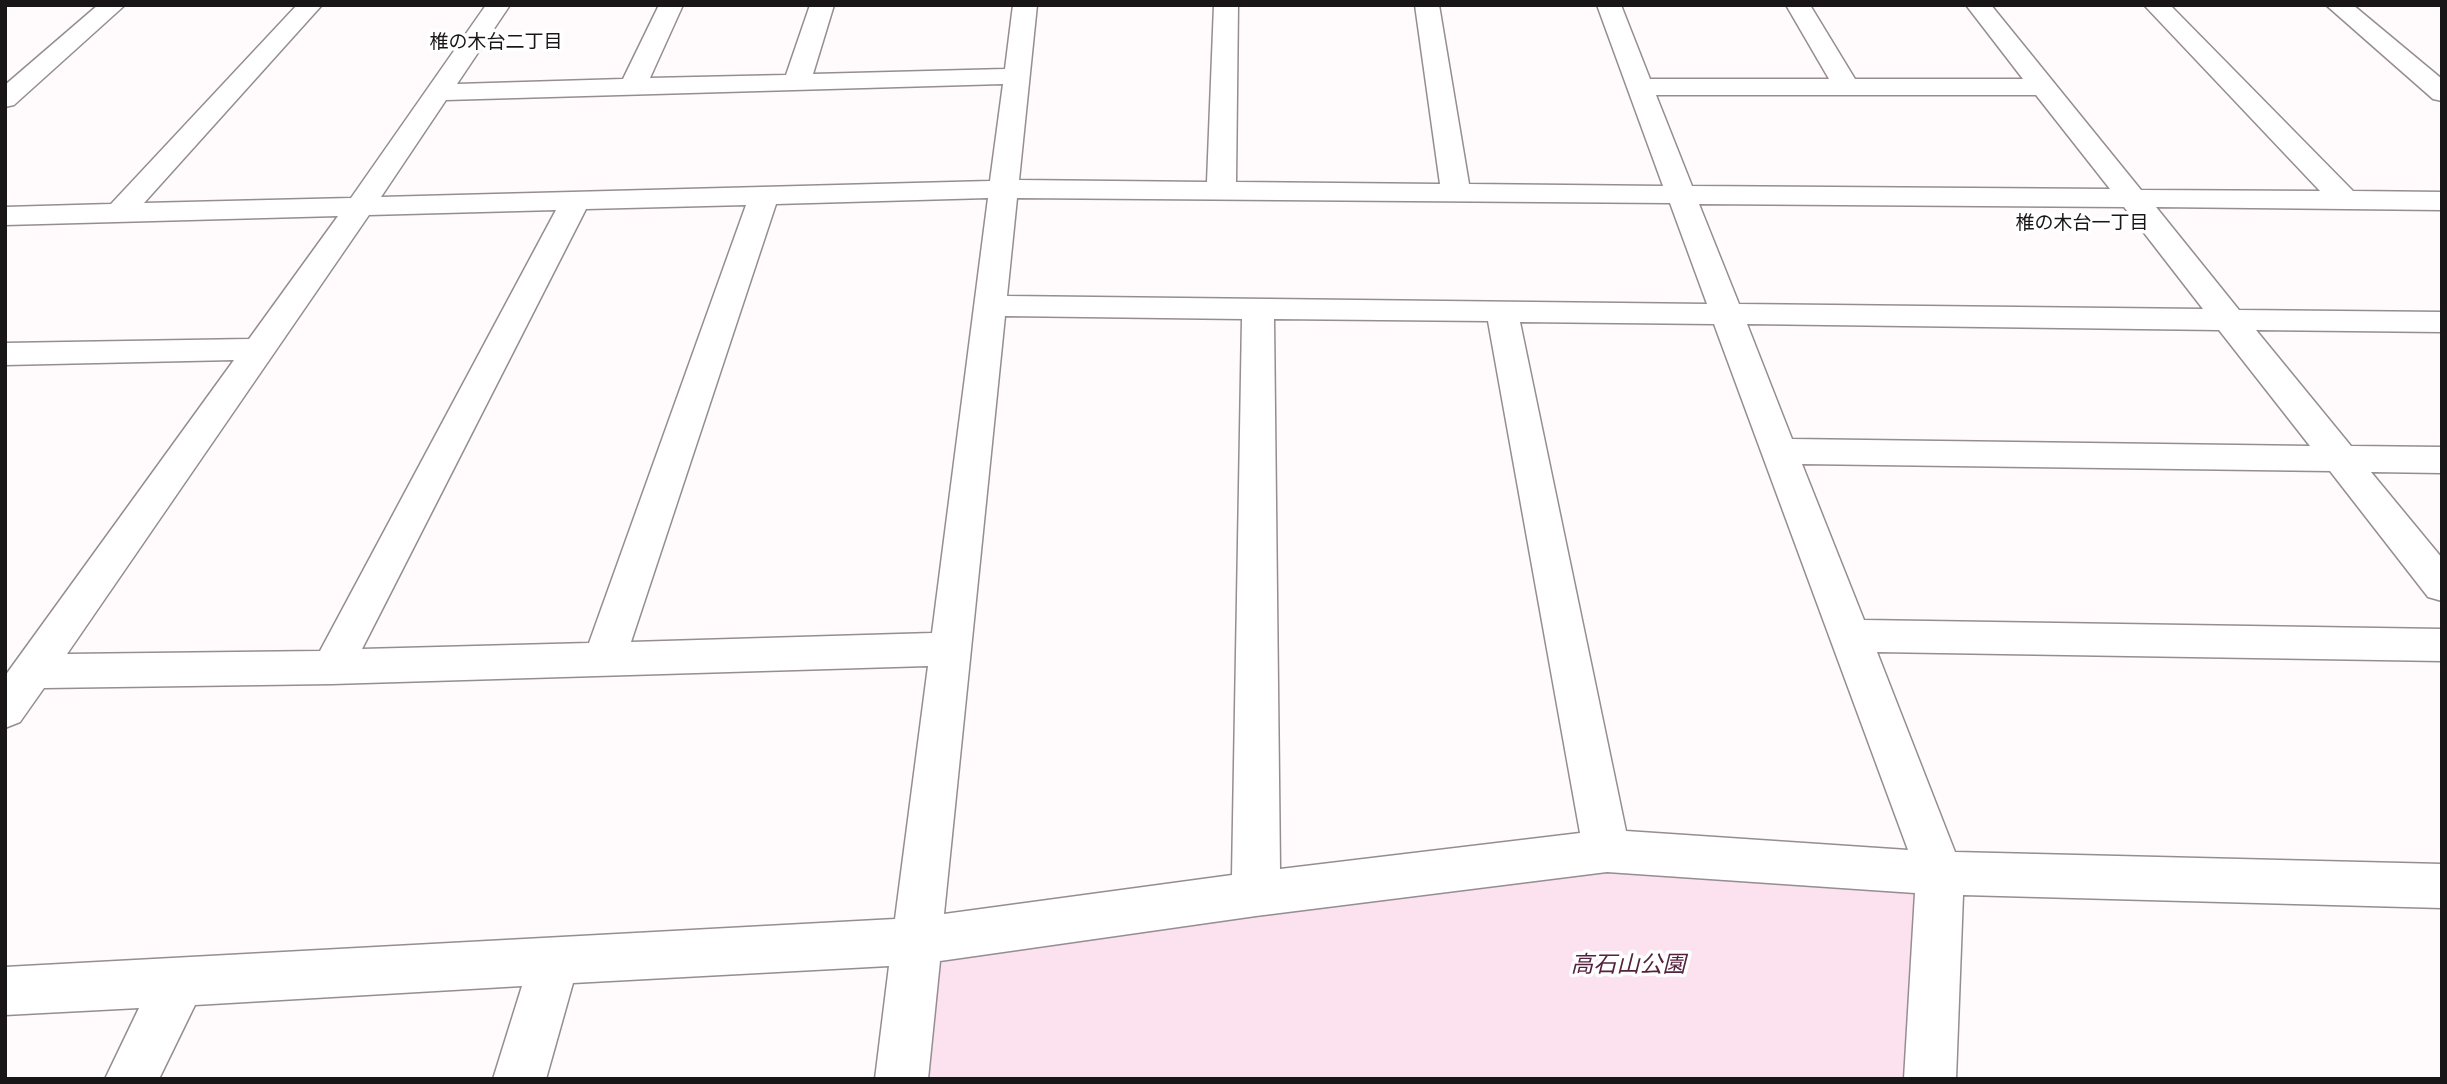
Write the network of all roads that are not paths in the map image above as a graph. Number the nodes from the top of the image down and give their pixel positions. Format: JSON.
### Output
{"nodes":[{"id":1,"x":113,"y":5,"type":"edge"},
{"id":2,"x":310,"y":5,"type":"edge"},
{"id":3,"x":498,"y":5,"type":"edge"},
{"id":4,"x":671,"y":5,"type":"edge"},
{"id":5,"x":822,"y":5,"type":"edge"},
{"id":6,"x":1025,"y":5,"type":"edge"},
{"id":7,"x":1226,"y":5,"type":"edge"},
{"id":8,"x":1427,"y":5,"type":"edge"},
{"id":9,"x":1609,"y":5,"type":"edge"},
{"id":10,"x":1798,"y":5,"type":"edge"},
{"id":11,"x":1978,"y":5,"type":"edge"},
{"id":12,"x":2156,"y":5,"type":"edge"},
{"id":13,"x":2338,"y":5,"type":"edge"},
{"id":14,"x":1017,"y":76,"type":"junction"},
{"id":15,"x":797,"y":82,"type":"junction"},
{"id":16,"x":633,"y":86,"type":"junction"},
{"id":17,"x":1640,"y":87,"type":"junction"},
{"id":18,"x":2043,"y":87,"type":"junction"},
{"id":19,"x":1847,"y":88,"type":"junction"},
{"id":20,"x":439,"y":92,"type":"junction"},
{"id":21,"x":2442,"y":93,"type":"edge"},
{"id":22,"x":5,"y":99,"type":"edge"},
{"id":23,"x":1004,"y":189,"type":"junction"},
{"id":24,"x":1221,"y":191,"type":"junction"},
{"id":25,"x":1456,"y":193,"type":"junction"},
{"id":26,"x":1682,"y":195,"type":"junction"},
{"id":27,"x":764,"y":196,"type":"junction"},
{"id":28,"x":2132,"y":198,"type":"junction"},
{"id":29,"x":2345,"y":200,"type":"junction"},
{"id":30,"x":575,"y":201,"type":"junction"},
{"id":31,"x":2442,"y":201,"type":"edge"},
{"id":32,"x":360,"y":206,"type":"junction"},
{"id":33,"x":119,"y":213,"type":"junction"},
{"id":34,"x":5,"y":216,"type":"edge"},
{"id":35,"x":991,"y":306,"type":"junction"},
{"id":36,"x":1258,"y":309,"type":"junction"},
{"id":37,"x":1502,"y":312,"type":"junction"},
{"id":38,"x":1727,"y":314,"type":"junction"},
{"id":39,"x":2229,"y":320,"type":"junction"},
{"id":40,"x":2442,"y":322,"type":"edge"},
{"id":41,"x":260,"y":349,"type":"junction"},
{"id":42,"x":5,"y":354,"type":"edge"},
{"id":43,"x":1780,"y":451,"type":"junction"},
{"id":44,"x":2340,"y":458,"type":"junction"},
{"id":45,"x":2442,"y":460,"type":"edge"},
{"id":46,"x":2442,"y":586,"type":"edge"},
{"id":47,"x":1850,"y":636,"type":"junction"},
{"id":48,"x":2442,"y":645,"type":"edge"},
{"id":49,"x":951,"y":649,"type":"junction"},
{"id":50,"x":604,"y":659,"type":"junction"},
{"id":51,"x":332,"y":667,"type":"junction"},
{"id":52,"x":32,"y":671,"type":"junction"},
{"id":53,"x":5,"y":710,"type":"edge"},
{"id":54,"x":1607,"y":851,"type":"junction"},
{"id":55,"x":1940,"y":873,"type":"junction"},
{"id":56,"x":2442,"y":886,"type":"edge"},
{"id":57,"x":1256,"y":894,"type":"junction"},
{"id":58,"x":918,"y":941,"type":"junction"},
{"id":59,"x":555,"y":960,"type":"junction"},
{"id":60,"x":180,"y":981,"type":"junction"},
{"id":61,"x":5,"y":991,"type":"edge"},
{"id":62,"x":131,"y":1079,"type":"edge"},
{"id":63,"x":519,"y":1079,"type":"edge"},
{"id":64,"x":901,"y":1079,"type":"edge"},
{"id":65,"x":1930,"y":1079,"type":"edge"}],
"edges":[{"from":1,"to":22,"type":"street"},
{"from":2,"to":33,"type":"street"},
{"from":3,"to":20,"type":"street"},
{"from":4,"to":16,"type":"street"},
{"from":5,"to":15,"type":"street"},
{"from":6,"to":14,"type":"street"},
{"from":7,"to":24,"type":"street"},
{"from":8,"to":25,"type":"street"},
{"from":9,"to":17,"type":"street"},
{"from":10,"to":19,"type":"street"},
{"from":11,"to":18,"type":"street"},
{"from":12,"to":29,"type":"street"},
{"from":13,"to":21,"type":"street"},
{"from":14,"to":15,"type":"street"},
{"from":14,"to":23,"type":"street"},
{"from":15,"to":16,"type":"street"},
{"from":16,"to":20,"type":"street"},
{"from":17,"to":19,"type":"street"},
{"from":17,"to":26,"type":"street"},
{"from":18,"to":19,"type":"street"},
{"from":18,"to":28,"type":"street"},
{"from":20,"to":32,"type":"street"},
{"from":23,"to":24,"type":"street"},
{"from":23,"to":27,"type":"street"},
{"from":23,"to":35,"type":"street"},
{"from":24,"to":25,"type":"street"},
{"from":25,"to":26,"type":"street"},
{"from":26,"to":28,"type":"street"},
{"from":26,"to":38,"type":"street"},
{"from":27,"to":30,"type":"street"},
{"from":27,"to":50,"type":"street"},
{"from":28,"to":29,"type":"street"},
{"from":28,"to":39,"type":"street"},
{"from":29,"to":31,"type":"street"},
{"from":30,"to":32,"type":"street"},
{"from":30,"to":51,"type":"street"},
{"from":32,"to":33,"type":"street"},
{"from":32,"to":41,"type":"street"},
{"from":33,"to":34,"type":"street"},
{"from":35,"to":36,"type":"street"},
{"from":35,"to":49,"type":"street"},
{"from":36,"to":37,"type":"street"},
{"from":36,"to":57,"type":"street"},
{"from":37,"to":38,"type":"street"},
{"from":37,"to":54,"type":"street"},
{"from":38,"to":39,"type":"street"},
{"from":38,"to":43,"type":"street"},
{"from":39,"to":40,"type":"street"},
{"from":39,"to":44,"type":"street"},
{"from":41,"to":42,"type":"street"},
{"from":41,"to":52,"type":"street"},
{"from":43,"to":44,"type":"street"},
{"from":43,"to":47,"type":"street"},
{"from":44,"to":45,"type":"street"},
{"from":44,"to":46,"type":"street"},
{"from":47,"to":48,"type":"street"},
{"from":47,"to":55,"type":"street"},
{"from":49,"to":50,"type":"street"},
{"from":49,"to":58,"type":"street"},
{"from":50,"to":51,"type":"street"},
{"from":51,"to":52,"type":"street"},
{"from":52,"to":53,"type":"street"},
{"from":54,"to":55,"type":"street"},
{"from":54,"to":57,"type":"street"},
{"from":55,"to":56,"type":"street"},
{"from":55,"to":65,"type":"street"},
{"from":57,"to":58,"type":"street"},
{"from":58,"to":59,"type":"street"},
{"from":58,"to":64,"type":"street"},
{"from":59,"to":60,"type":"street"},
{"from":59,"to":63,"type":"street"},
{"from":60,"to":61,"type":"street"},
{"from":60,"to":62,"type":"street"}]}
